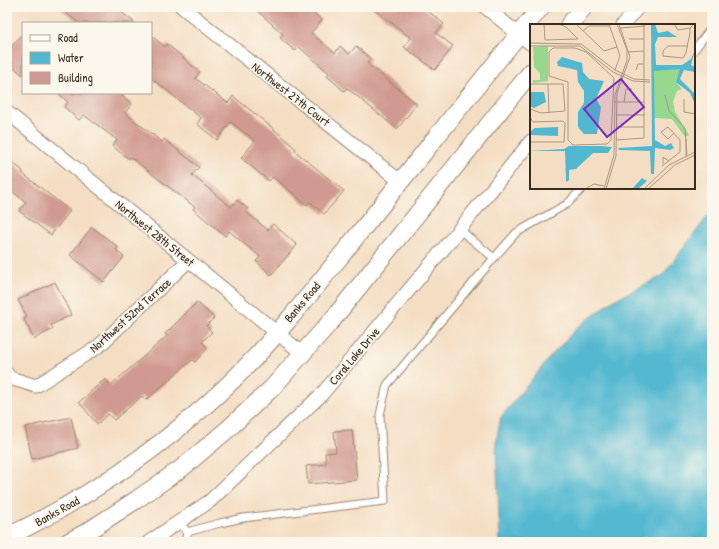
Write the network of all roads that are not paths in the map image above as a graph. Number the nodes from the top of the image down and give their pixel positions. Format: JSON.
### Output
{"nodes":[{"id":1,"x":182,"y":7,"type":"edge"},
{"id":2,"x":485,"y":7,"type":"edge"},
{"id":3,"x":541,"y":7,"type":"edge"},
{"id":4,"x":584,"y":7,"type":"edge"},
{"id":5,"x":638,"y":7,"type":"edge"},
{"id":6,"x":532,"y":24,"type":"edge"},
{"id":7,"x":570,"y":24,"type":"edge"},
{"id":8,"x":624,"y":24,"type":"edge"},
{"id":9,"x":712,"y":27,"type":"edge"},
{"id":10,"x":530,"y":29,"type":"edge"},
{"id":11,"x":525,"y":39,"type":"edge"},
{"id":12,"x":695,"y":49,"type":"edge"},
{"id":13,"x":530,"y":73,"type":"edge"},
{"id":14,"x":7,"y":112,"type":"edge"},
{"id":15,"x":530,"y":142,"type":"edge"},
{"id":16,"x":401,"y":182,"type":"junction"},
{"id":17,"x":582,"y":189,"type":"edge"},
{"id":18,"x":460,"y":230,"type":"junction"},
{"id":19,"x":494,"y":258,"type":"junction"},
{"id":20,"x":188,"y":261,"type":"junction"},
{"id":21,"x":277,"y":332,"type":"junction"},
{"id":22,"x":303,"y":354,"type":"junction"},
{"id":23,"x":7,"y":374,"type":"edge"},
{"id":24,"x":183,"y":527,"type":"junction"},
{"id":25,"x":7,"y":537,"type":"edge"},
{"id":26,"x":68,"y":542,"type":"edge"},
{"id":27,"x":149,"y":542,"type":"edge"},
{"id":28,"x":185,"y":542,"type":"edge"}],
"edges":[{"from":1,"to":16,"type":"street","name":"Northwest 27th Court"},
{"from":2,"to":11,"type":"street"},
{"from":3,"to":6,"type":"street","name":"Banks Road"},
{"from":4,"to":7,"type":"street"},
{"from":5,"to":8,"type":"street"},
{"from":9,"to":12,"type":"lane"},
{"from":10,"to":11,"type":"street","name":"Banks Road"},
{"from":11,"to":16,"type":"street","name":"Banks Road"},
{"from":13,"to":22,"type":"street"},
{"from":14,"to":20,"type":"street","name":"Northwest 28th Street"},
{"from":15,"to":18,"type":"street","name":"Coral Lake Drive"},
{"from":16,"to":21,"type":"street","name":"Banks Road"},
{"from":17,"to":19,"type":"lane"},
{"from":18,"to":19,"type":"lane"},
{"from":18,"to":24,"type":"street","name":"Coral Lake Drive"},
{"from":19,"to":24,"type":"lane"},
{"from":20,"to":21,"type":"street","name":"Northwest 28th Street"},
{"from":20,"to":23,"type":"street","name":"Northwest 52nd Terrace"},
{"from":21,"to":22,"type":"street","name":"Northwest 28th Street"},
{"from":21,"to":25,"type":"street","name":"Banks Road"},
{"from":22,"to":26,"type":"street"},
{"from":24,"to":27,"type":"street","name":"Coral Lake Drive"},
{"from":24,"to":28,"type":"lane"}]}
